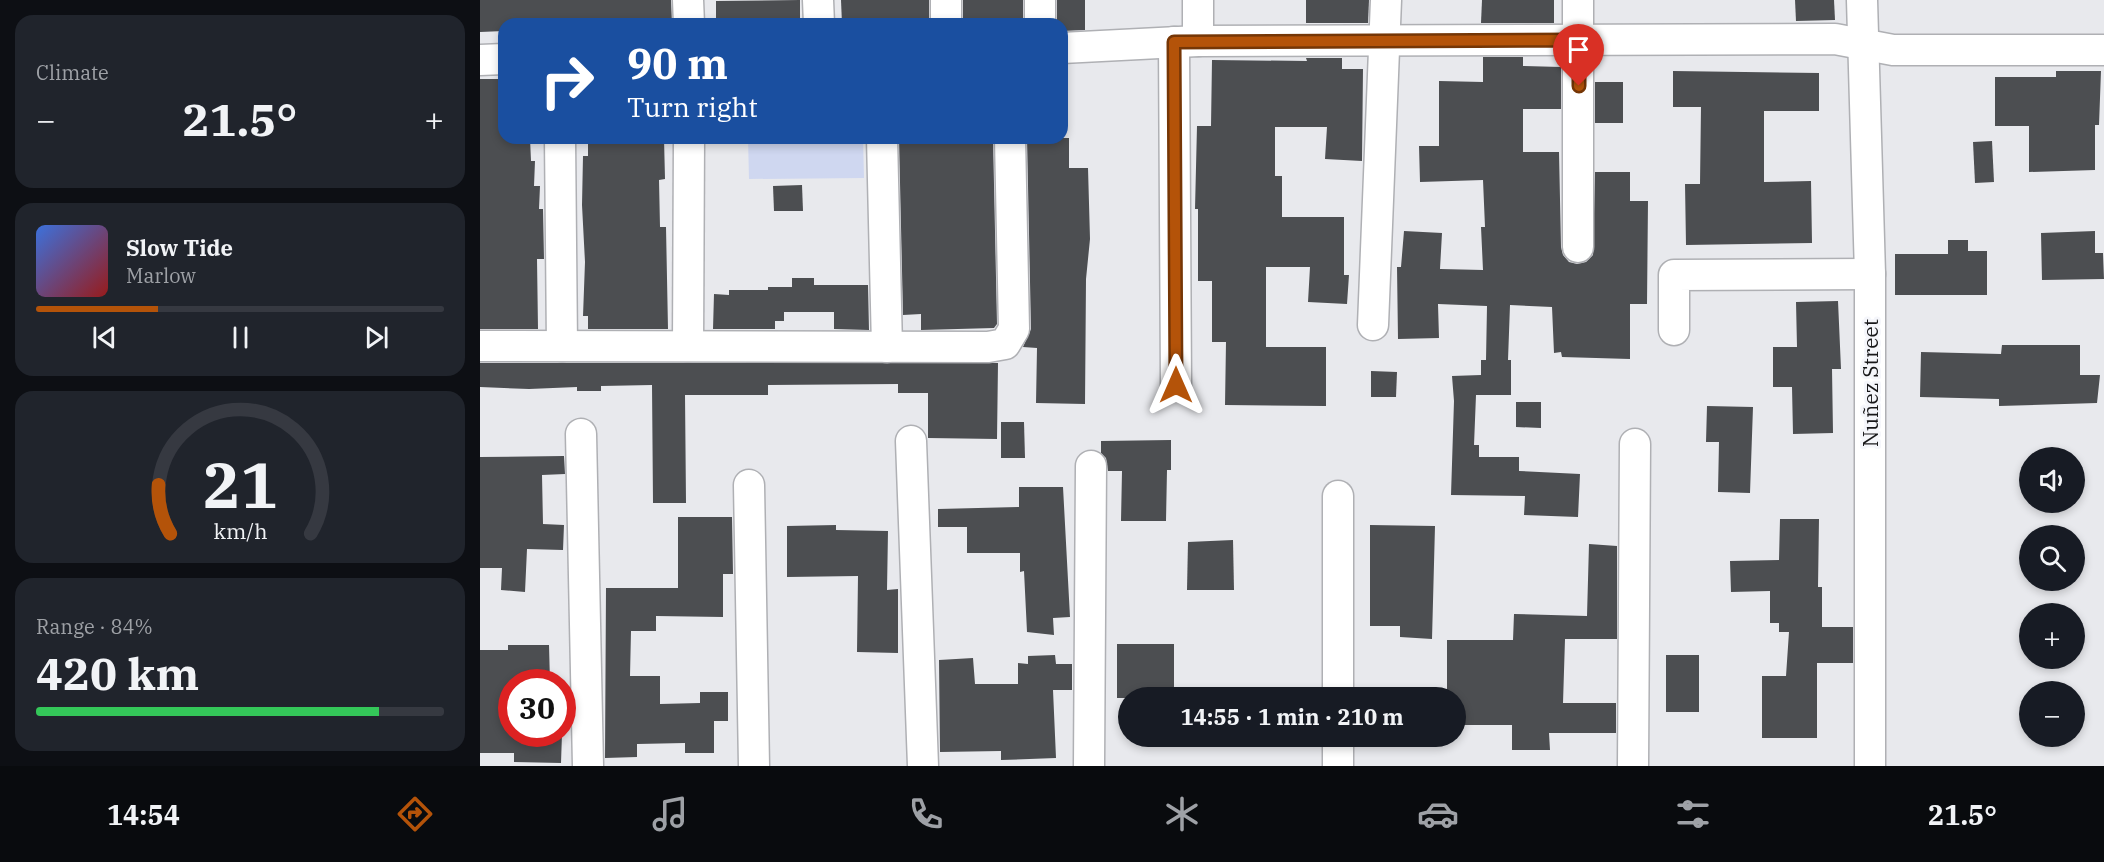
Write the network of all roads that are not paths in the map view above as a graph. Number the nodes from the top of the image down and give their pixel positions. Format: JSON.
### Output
{"nodes":[{"id":1,"x":688,"y":0,"type":"edge"},
{"id":2,"x":818,"y":0,"type":"edge"},
{"id":3,"x":946,"y":0,"type":"edge"},
{"id":4,"x":1040,"y":0,"type":"edge"},
{"id":5,"x":1198,"y":0,"type":"edge"},
{"id":6,"x":1386,"y":0,"type":"edge"},
{"id":7,"x":1578,"y":0,"type":"edge"},
{"id":8,"x":1862,"y":0,"type":"edge"},
{"id":9,"x":688,"y":18,"type":"edge"},
{"id":10,"x":819,"y":18,"type":"edge"},
{"id":11,"x":946,"y":18,"type":"edge"},
{"id":12,"x":1040,"y":18,"type":"edge"},
{"id":13,"x":1579,"y":40,"type":"junction"},
{"id":14,"x":1386,"y":41,"type":"junction"},
{"id":15,"x":1186,"y":42,"type":"junction"},
{"id":16,"x":1863,"y":44,"type":"junction"},
{"id":17,"x":1068,"y":48,"type":"edge"},
{"id":18,"x":2104,"y":50,"type":"edge"},
{"id":19,"x":498,"y":59,"type":"edge"},
{"id":20,"x":480,"y":60,"type":"edge"},
{"id":21,"x":560,"y":144,"type":"edge"},
{"id":22,"x":689,"y":144,"type":"edge"},
{"id":23,"x":882,"y":144,"type":"edge"},
{"id":24,"x":1010,"y":144,"type":"edge"},
{"id":25,"x":1578,"y":247,"type":"dead end"},
{"id":26,"x":1870,"y":274,"type":"junction"},
{"id":27,"x":1374,"y":325,"type":"dead end"},
{"id":28,"x":1674,"y":330,"type":"dead end"},
{"id":29,"x":480,"y":346,"type":"edge"},
{"id":30,"x":562,"y":346,"type":"junction"},
{"id":31,"x":688,"y":346,"type":"junction"},
{"id":32,"x":887,"y":347,"type":"junction"},
{"id":33,"x":1176,"y":385,"type":"dead end"},
{"id":34,"x":580,"y":434,"type":"dead end"},
{"id":35,"x":911,"y":441,"type":"dead end"},
{"id":36,"x":1635,"y":444,"type":"dead end"},
{"id":37,"x":1091,"y":466,"type":"dead end"},
{"id":38,"x":749,"y":485,"type":"dead end"},
{"id":39,"x":1338,"y":496,"type":"dead end"},
{"id":40,"x":1338,"y":687,"type":"edge"},
{"id":41,"x":1338,"y":747,"type":"edge"},
{"id":42,"x":588,"y":766,"type":"edge"},
{"id":43,"x":754,"y":766,"type":"edge"},
{"id":44,"x":923,"y":766,"type":"edge"},
{"id":45,"x":1089,"y":766,"type":"edge"},
{"id":46,"x":1338,"y":766,"type":"edge"},
{"id":47,"x":1633,"y":766,"type":"edge"},
{"id":48,"x":1846,"y":766,"type":"edge"},
{"id":49,"x":1870,"y":766,"type":"edge"},
{"id":50,"x":1888,"y":766,"type":"edge"}],
"edges":[{"from":1,"to":9,"type":"street"},
{"from":2,"to":10,"type":"street"},
{"from":3,"to":11,"type":"street"},
{"from":4,"to":12,"type":"street"},
{"from":5,"to":15,"type":"street"},
{"from":6,"to":14,"type":"street"},
{"from":7,"to":13,"type":"street"},
{"from":8,"to":16,"type":"street","name":"Nuñez Street"},
{"from":13,"to":14,"type":"street"},
{"from":13,"to":16,"type":"street"},
{"from":13,"to":25,"type":"street"},
{"from":14,"to":15,"type":"street"},
{"from":14,"to":27,"type":"street"},
{"from":15,"to":17,"type":"street"},
{"from":15,"to":33,"type":"street"},
{"from":16,"to":18,"type":"street"},
{"from":16,"to":26,"type":"street","name":"Nuñez Street"},
{"from":19,"to":20,"type":"street"},
{"from":21,"to":30,"type":"street"},
{"from":22,"to":31,"type":"street"},
{"from":23,"to":32,"type":"street"},
{"from":24,"to":32,"type":"street"},
{"from":26,"to":28,"type":"street"},
{"from":26,"to":49,"type":"street","name":"Nuñez Street"},
{"from":29,"to":30,"type":"street"},
{"from":30,"to":31,"type":"street"},
{"from":31,"to":32,"type":"street"},
{"from":34,"to":42,"type":"street"},
{"from":35,"to":44,"type":"street"},
{"from":36,"to":47,"type":"street"},
{"from":37,"to":45,"type":"street"},
{"from":38,"to":43,"type":"street"},
{"from":39,"to":40,"type":"street"},
{"from":41,"to":46,"type":"street"},
{"from":48,"to":49,"type":"street"},
{"from":49,"to":50,"type":"street"}]}
